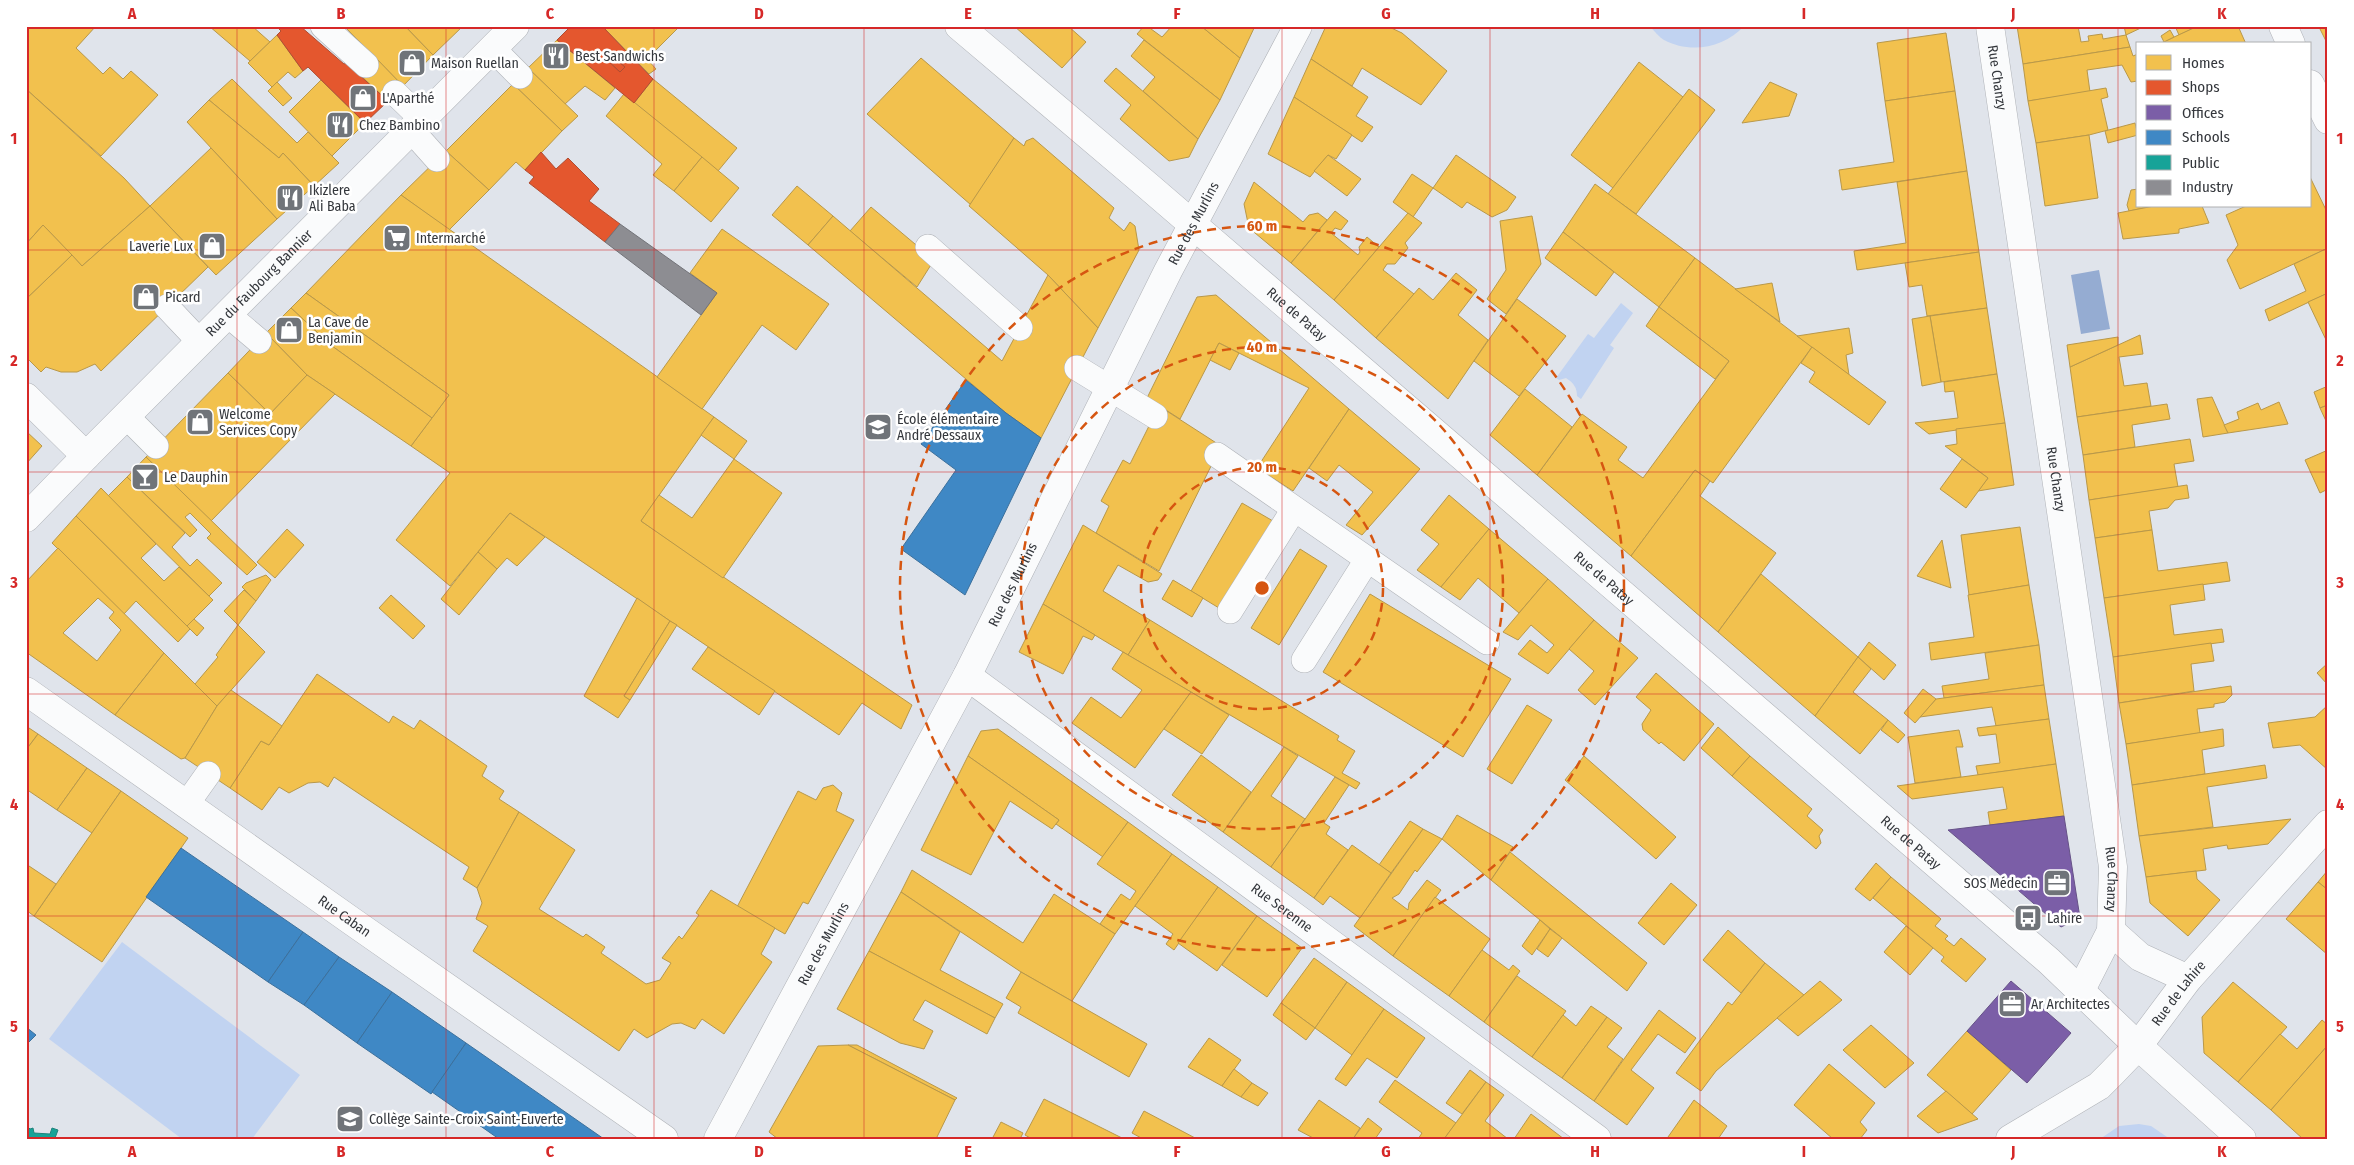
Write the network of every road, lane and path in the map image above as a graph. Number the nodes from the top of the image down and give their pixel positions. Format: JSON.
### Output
{"nodes":[{"id":1,"x":324,"y":26,"type":"edge"},
{"id":2,"x":515,"y":26,"type":"edge"},
{"id":3,"x":959,"y":26,"type":"edge"},
{"id":4,"x":1298,"y":26,"type":"edge"},
{"id":5,"x":1990,"y":26,"type":"edge"},
{"id":6,"x":2283,"y":26,"type":"edge"},
{"id":7,"x":2290,"y":42,"type":"edge"},
{"id":8,"x":493,"y":49,"type":"junction"},
{"id":9,"x":366,"y":65,"type":"dead end"},
{"id":10,"x":520,"y":76,"type":"dead end"},
{"id":11,"x":2312,"y":88,"type":"edge"},
{"id":12,"x":395,"y":94,"type":"dead end"},
{"id":13,"x":2328,"y":120,"type":"edge"},
{"id":14,"x":417,"y":126,"type":"junction"},
{"id":15,"x":438,"y":159,"type":"dead end"},
{"id":16,"x":1193,"y":227,"type":"junction"},
{"id":17,"x":928,"y":246,"type":"dead end"},
{"id":18,"x":167,"y":307,"type":"dead end"},
{"id":19,"x":227,"y":314,"type":"junction"},
{"id":20,"x":1020,"y":328,"type":"dead end"},
{"id":21,"x":258,"y":341,"type":"dead end"},
{"id":22,"x":200,"y":342,"type":"junction"},
{"id":23,"x":1077,"y":368,"type":"dead end"},
{"id":24,"x":1109,"y":389,"type":"junction"},
{"id":25,"x":26,"y":397,"type":"edge"},
{"id":26,"x":126,"y":416,"type":"junction"},
{"id":27,"x":1155,"y":416,"type":"dead end"},
{"id":28,"x":156,"y":446,"type":"dead end"},
{"id":29,"x":1217,"y":455,"type":"dead end"},
{"id":30,"x":86,"y":456,"type":"junction"},
{"id":31,"x":1294,"y":508,"type":"junction"},
{"id":32,"x":26,"y":518,"type":"edge"},
{"id":33,"x":1367,"y":560,"type":"junction"},
{"id":34,"x":1230,"y":612,"type":"dead end"},
{"id":35,"x":1487,"y":642,"type":"dead end"},
{"id":36,"x":1304,"y":660,"type":"dead end"},
{"id":37,"x":967,"y":676,"type":"junction"},
{"id":38,"x":26,"y":691,"type":"edge"},
{"id":39,"x":208,"y":774,"type":"dead end"},
{"id":40,"x":186,"y":805,"type":"junction"},
{"id":41,"x":2328,"y":824,"type":"edge"},
{"id":42,"x":2111,"y":931,"type":"junction"},
{"id":43,"x":2188,"y":979,"type":"junction"},
{"id":44,"x":2082,"y":990,"type":"junction"},
{"id":45,"x":2138,"y":1046,"type":"junction"},
{"id":46,"x":664,"y":1139,"type":"edge"},
{"id":47,"x":718,"y":1139,"type":"edge"},
{"id":48,"x":1597,"y":1139,"type":"edge"},
{"id":49,"x":2010,"y":1139,"type":"edge"},
{"id":50,"x":2242,"y":1139,"type":"edge"}],
"edges":[{"from":1,"to":9,"type":"lane"},
{"from":2,"to":8,"type":"street","name":"Rue du Faubourg Bannier"},
{"from":3,"to":16,"type":"street","name":"Rue de Patay"},
{"from":4,"to":16,"type":"street","name":"Rue des Murlins"},
{"from":5,"to":42,"type":"street","name":"Rue Chanzy"},
{"from":6,"to":7,"type":"street"},
{"from":8,"to":10,"type":"lane"},
{"from":8,"to":14,"type":"street","name":"Rue du Faubourg Bannier"},
{"from":11,"to":13,"type":"street"},
{"from":12,"to":14,"type":"lane"},
{"from":14,"to":15,"type":"lane"},
{"from":14,"to":19,"type":"street","name":"Rue du Faubourg Bannier"},
{"from":16,"to":24,"type":"street","name":"Rue des Murlins"},
{"from":16,"to":44,"type":"street","name":"Rue de Patay"},
{"from":17,"to":20,"type":"lane"},
{"from":18,"to":22,"type":"lane"},
{"from":19,"to":21,"type":"lane"},
{"from":19,"to":22,"type":"street","name":"Rue du Faubourg Bannier"},
{"from":22,"to":26,"type":"street","name":"Rue du Faubourg Bannier"},
{"from":23,"to":24,"type":"lane"},
{"from":24,"to":27,"type":"lane"},
{"from":24,"to":37,"type":"street","name":"Rue des Murlins"},
{"from":25,"to":30,"type":"street"},
{"from":26,"to":28,"type":"lane"},
{"from":26,"to":30,"type":"street","name":"Rue du Faubourg Bannier"},
{"from":29,"to":31,"type":"lane"},
{"from":30,"to":32,"type":"street","name":"Rue du Faubourg Bannier"},
{"from":31,"to":33,"type":"lane"},
{"from":31,"to":34,"type":"lane"},
{"from":33,"to":35,"type":"lane"},
{"from":33,"to":36,"type":"lane"},
{"from":37,"to":47,"type":"street","name":"Rue des Murlins"},
{"from":37,"to":48,"type":"street","name":"Rue Serenne"},
{"from":38,"to":40,"type":"street","name":"Rue Caban"},
{"from":39,"to":40,"type":"lane"},
{"from":40,"to":46,"type":"street","name":"Rue Caban"},
{"from":41,"to":43,"type":"street","name":"Rue de Lahire"},
{"from":42,"to":43,"type":"street","name":"Rue Chanzy"},
{"from":42,"to":44,"type":"street","name":"Rue Chanzy"},
{"from":43,"to":45,"type":"street","name":"Rue de Lahire"},
{"from":44,"to":45,"type":"street","name":"Rue de Patay"},
{"from":45,"to":49,"type":"street","name":"Rue de Lahire"},
{"from":45,"to":50,"type":"street","name":"Rue de Patay"}]}
